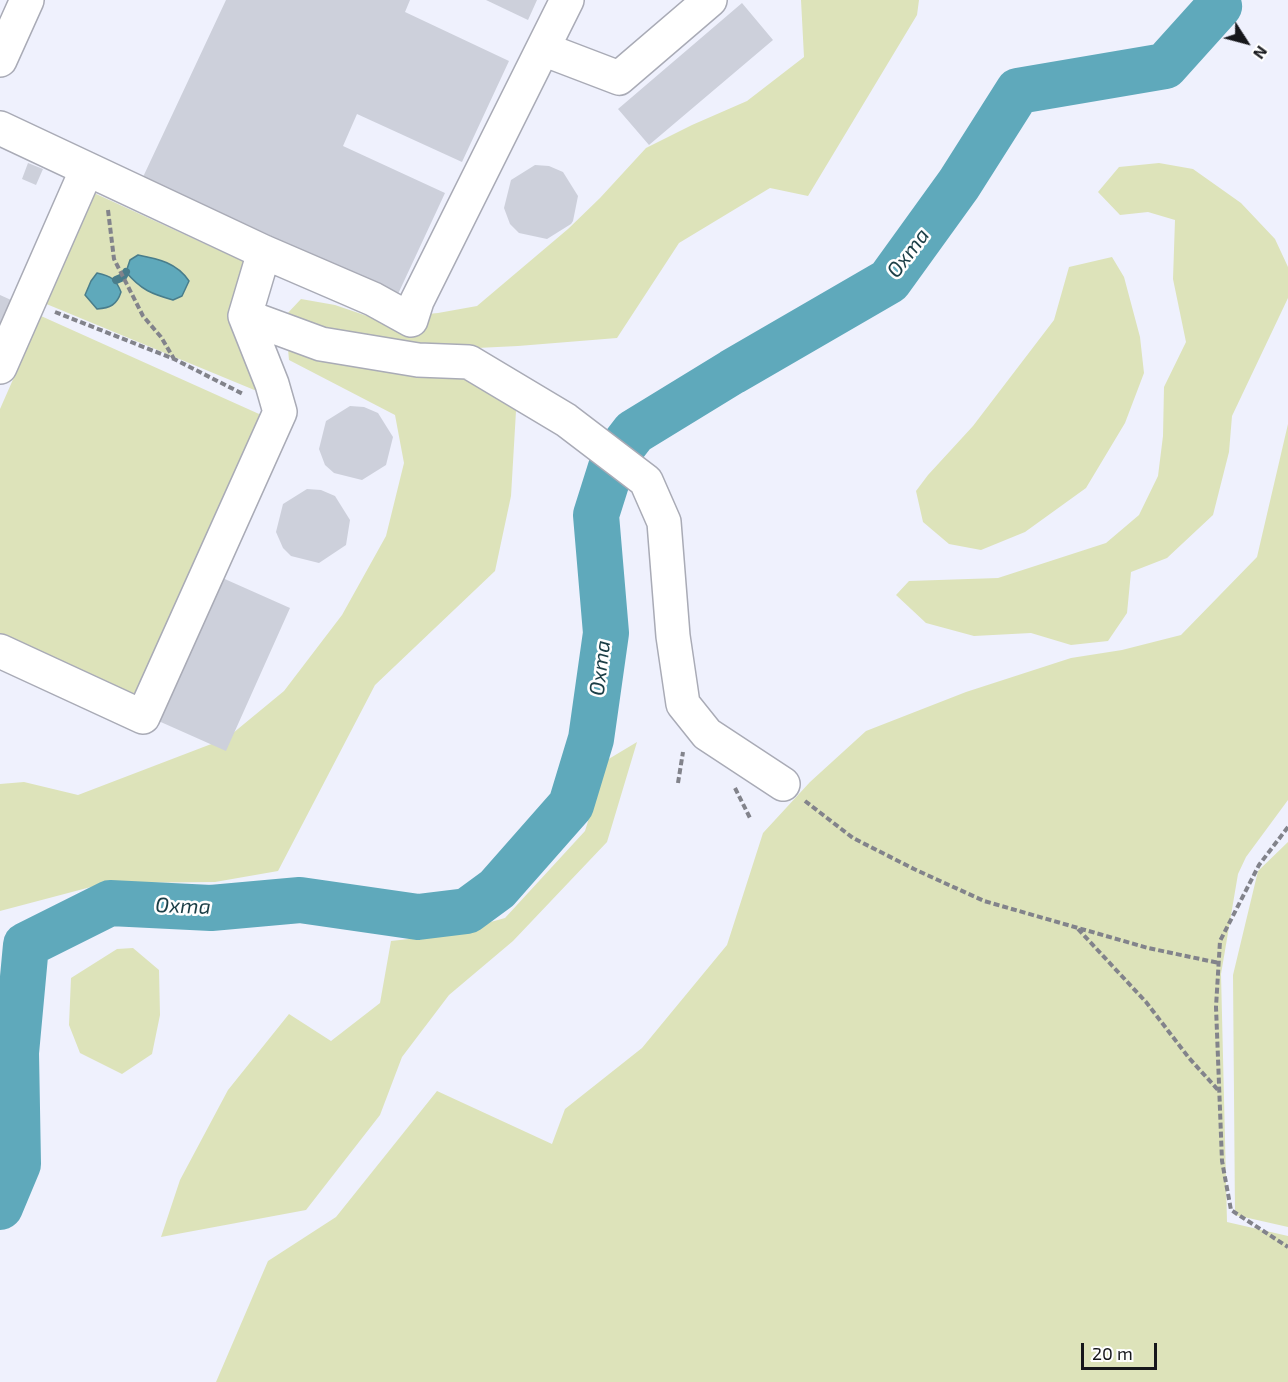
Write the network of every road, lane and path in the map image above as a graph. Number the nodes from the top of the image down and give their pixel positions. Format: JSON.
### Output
{"nodes":[{"id":1,"x":27,"y":0,"type":"edge"},
{"id":2,"x":567,"y":0,"type":"edge"},
{"id":3,"x":710,"y":0,"type":"edge"},
{"id":4,"x":543,"y":49,"type":"junction"},
{"id":5,"x":0,"y":60,"type":"edge"},
{"id":6,"x":0,"y":128,"type":"edge"},
{"id":7,"x":95,"y":172,"type":"junction"},
{"id":8,"x":264,"y":252,"type":"junction"},
{"id":9,"x":29,"y":301,"type":"junction"},
{"id":10,"x":245,"y":316,"type":"junction"},
{"id":11,"x":174,"y":359,"type":"junction"},
{"id":12,"x":0,"y":368,"type":"edge"},
{"id":13,"x":280,"y":412,"type":"junction"},
{"id":14,"x":0,"y":651,"type":"edge"},
{"id":15,"x":783,"y":784,"type":"joint"},
{"id":16,"x":1288,"y":827,"type":"edge"},
{"id":17,"x":1077,"y":927,"type":"junction"},
{"id":18,"x":1219,"y":963,"type":"junction"},
{"id":19,"x":1220,"y":1091,"type":"junction"},
{"id":20,"x":1288,"y":1247,"type":"edge"}],
"edges":[{"from":1,"to":5,"type":"main road"},
{"from":2,"to":4,"type":"main road"},
{"from":3,"to":4,"type":"main road"},
{"from":4,"to":8,"type":"main road"},
{"from":6,"to":7,"type":"main road"},
{"from":7,"to":8,"type":"main road"},
{"from":7,"to":9,"type":"main road"},
{"from":7,"to":11,"type":"path"},
{"from":8,"to":10,"type":"main road"},
{"from":9,"to":11,"type":"path"},
{"from":9,"to":12,"type":"main road"},
{"from":10,"to":13,"type":"main road"},
{"from":10,"to":15,"type":"main road"},
{"from":11,"to":13,"type":"path"},
{"from":13,"to":14,"type":"main road"},
{"from":15,"to":17,"type":"path"},
{"from":16,"to":18,"type":"path"},
{"from":17,"to":18,"type":"path"},
{"from":17,"to":19,"type":"path"},
{"from":18,"to":19,"type":"path"},
{"from":19,"to":20,"type":"path"}]}
